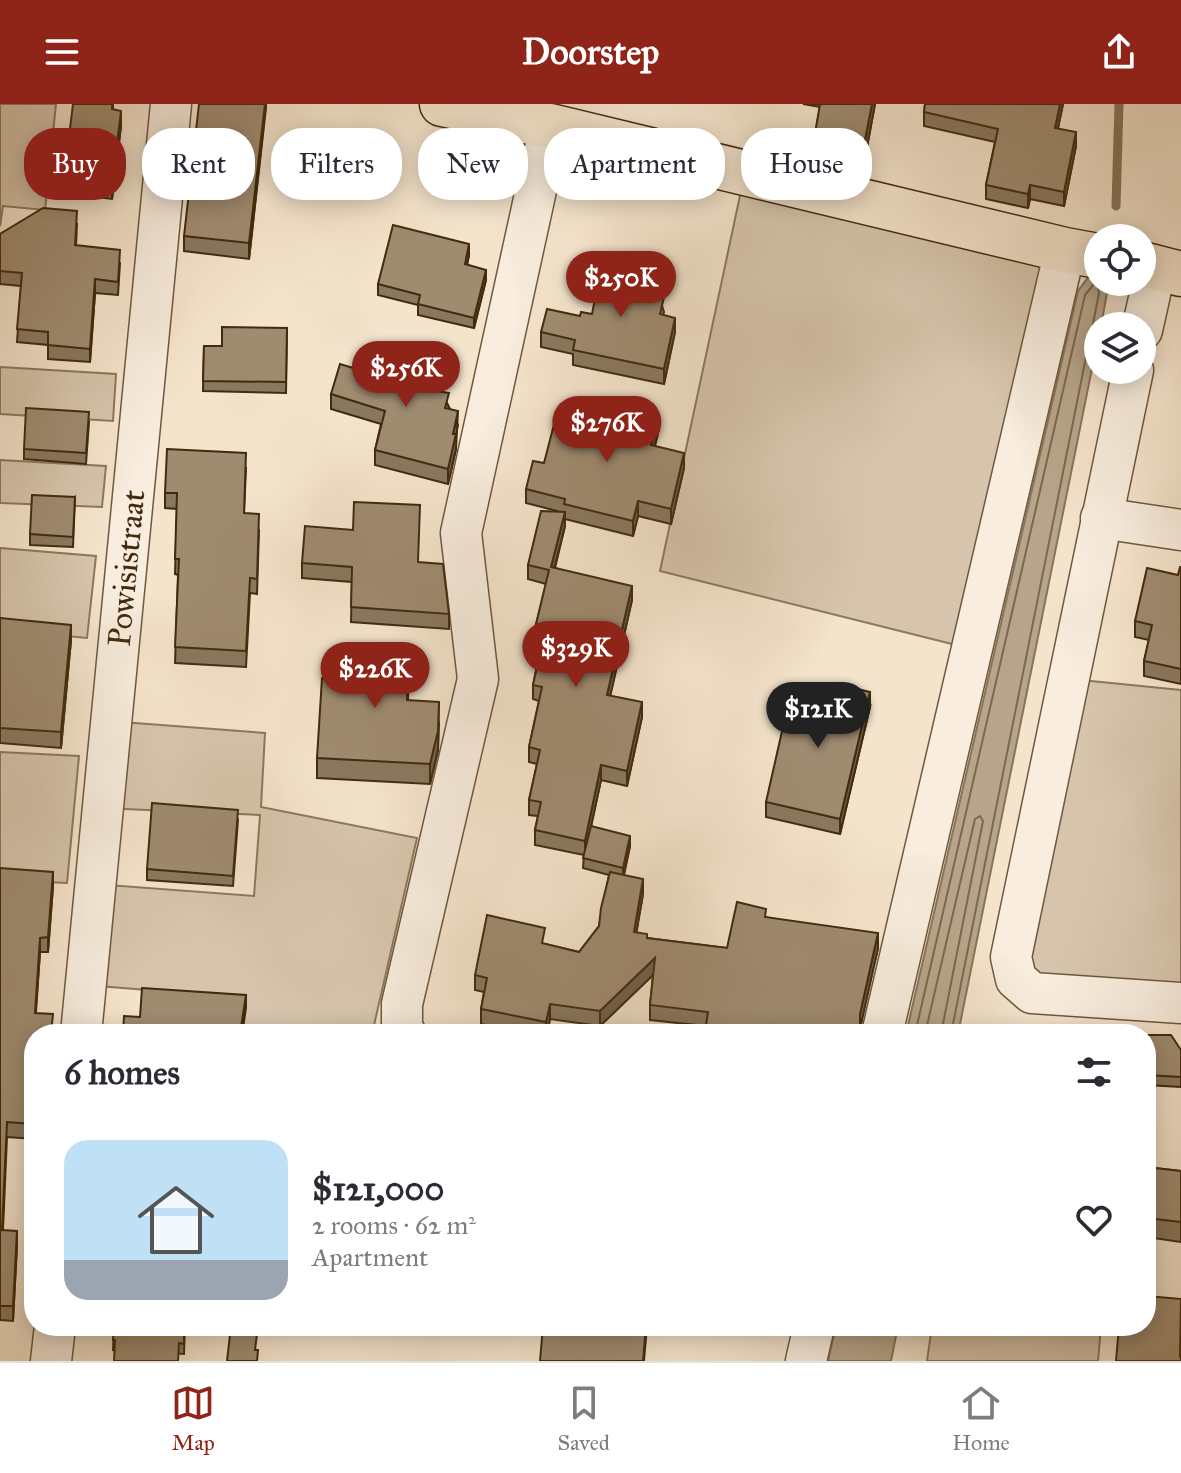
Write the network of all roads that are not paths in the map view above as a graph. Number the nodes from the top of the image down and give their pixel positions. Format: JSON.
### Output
{"nodes":[{"id":1,"x":171,"y":104,"type":"edge"},
{"id":2,"x":442,"y":104,"type":"edge"},
{"id":3,"x":550,"y":126,"type":"junction"},
{"id":4,"x":1081,"y":253,"type":"edge"},
{"id":5,"x":1160,"y":268,"type":"edge"},
{"id":6,"x":1147,"y":312,"type":"edge"},
{"id":7,"x":1130,"y":384,"type":"edge"},
{"id":8,"x":1101,"y":518,"type":"junction"},
{"id":9,"x":1181,"y":530,"type":"edge"},
{"id":10,"x":1181,"y":1003,"type":"edge"},
{"id":11,"x":82,"y":1024,"type":"edge"},
{"id":12,"x":402,"y":1024,"type":"edge"},
{"id":13,"x":885,"y":1024,"type":"edge"},
{"id":14,"x":54,"y":1336,"type":"edge"},
{"id":15,"x":51,"y":1361,"type":"edge"}],
"edges":[{"from":1,"to":11,"type":"street","name":"Powisistraat"},
{"from":2,"to":3,"type":"main road"},
{"from":3,"to":4,"type":"main road"},
{"from":3,"to":12,"type":"street"},
{"from":4,"to":13,"type":"street"},
{"from":5,"to":6,"type":"street"},
{"from":7,"to":8,"type":"street"},
{"from":8,"to":9,"type":"street"},
{"from":8,"to":10,"type":"street"},
{"from":14,"to":15,"type":"street"}]}
